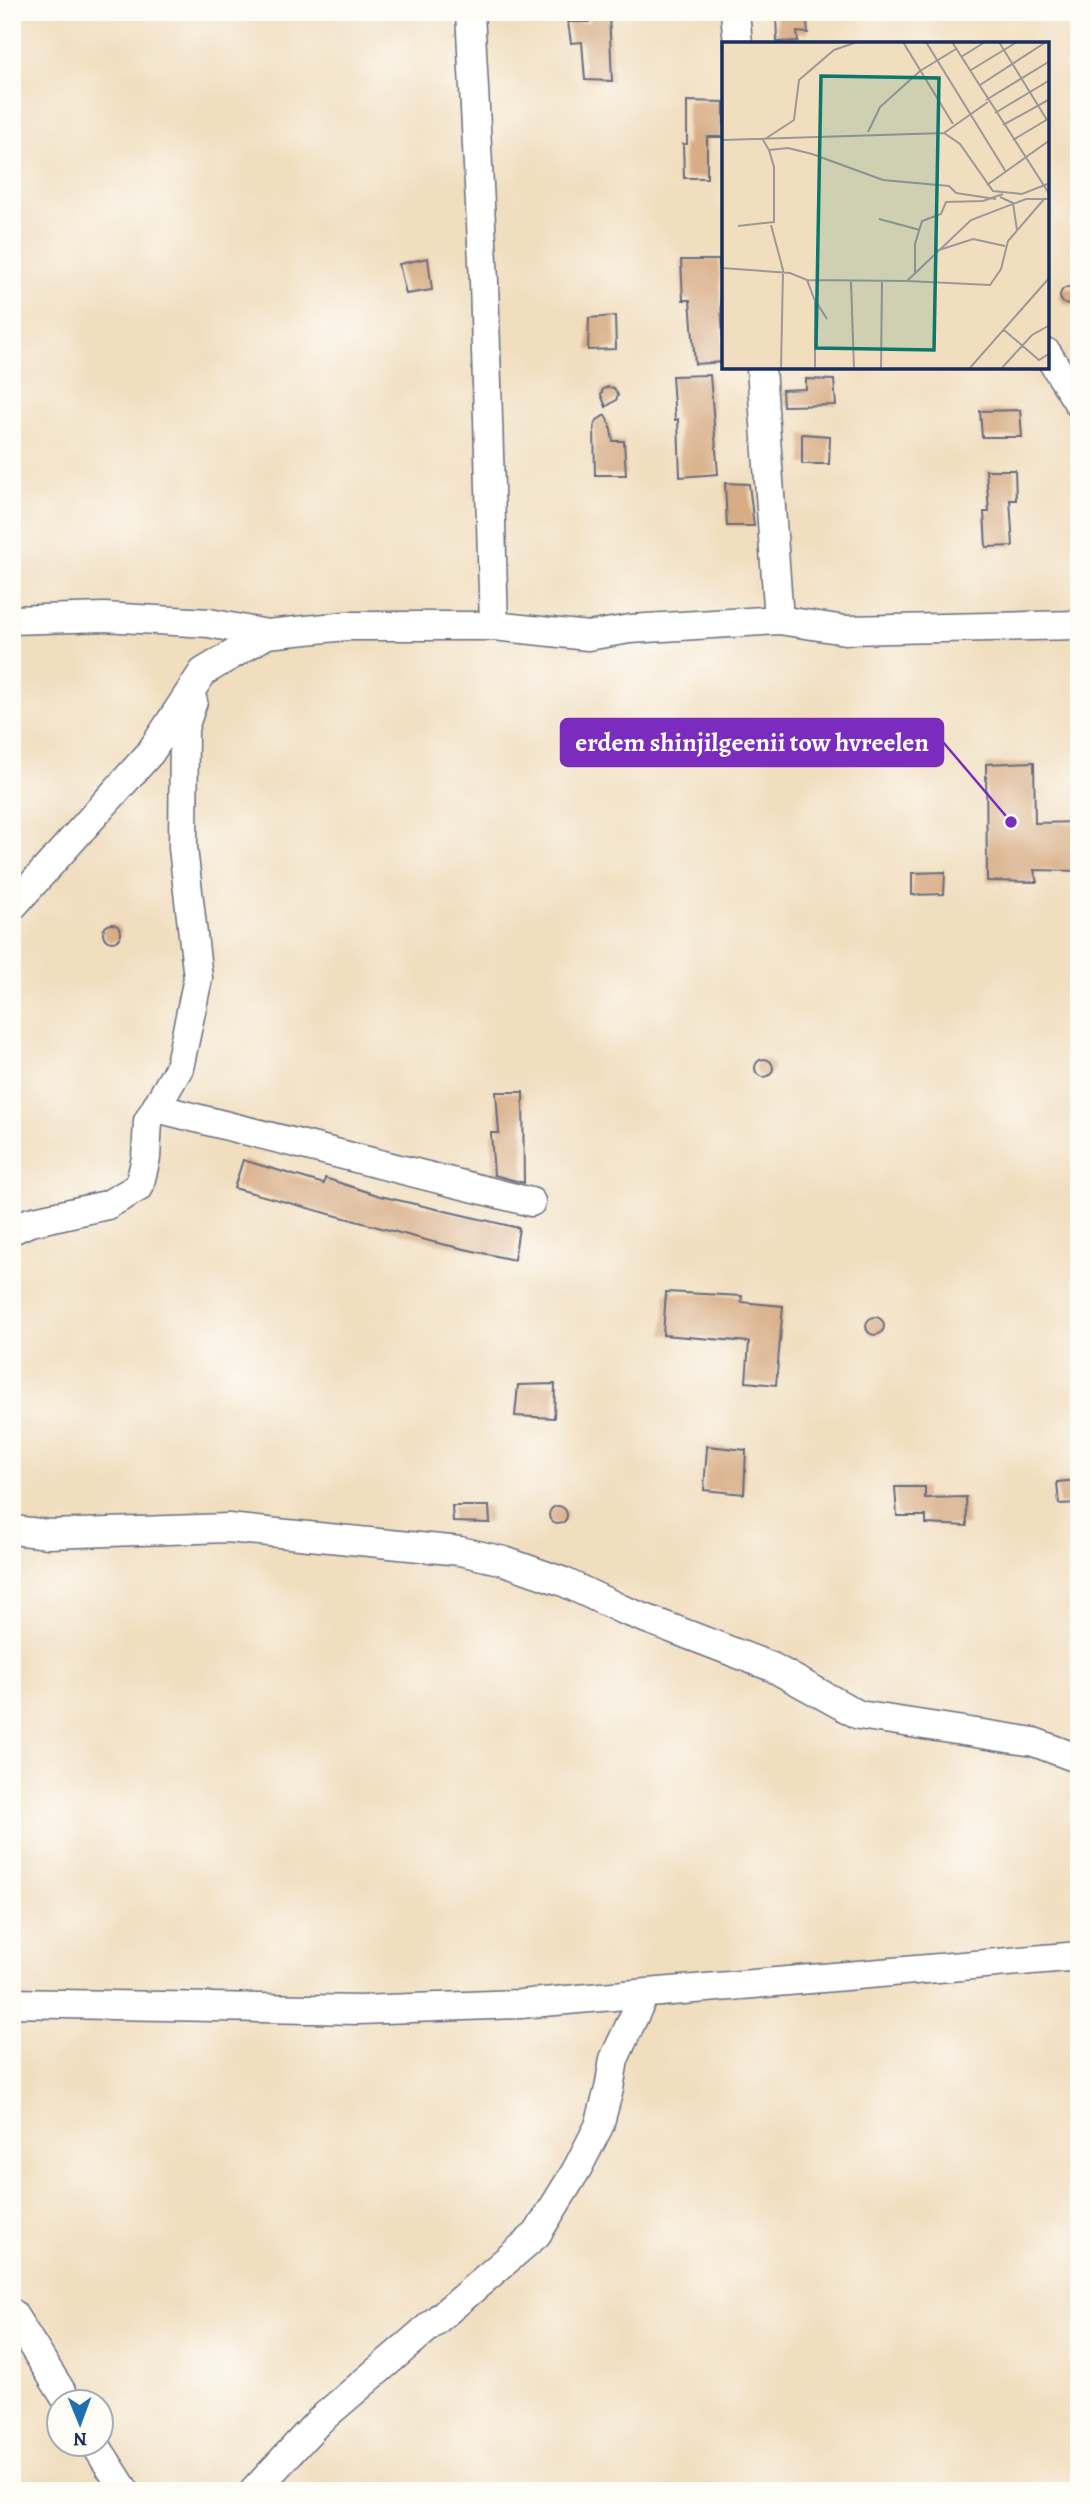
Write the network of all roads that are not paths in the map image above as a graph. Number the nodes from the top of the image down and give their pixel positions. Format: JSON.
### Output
{"nodes":[{"id":1,"x":470,"y":12,"type":"edge"},
{"id":2,"x":736,"y":12,"type":"edge"},
{"id":3,"x":738,"y":42,"type":"edge"},
{"id":4,"x":1049,"y":356,"type":"edge"},
{"id":5,"x":761,"y":369,"type":"edge"},
{"id":6,"x":1079,"y":404,"type":"edge"},
{"id":7,"x":12,"y":620,"type":"edge"},
{"id":8,"x":779,"y":620,"type":"junction"},
{"id":9,"x":1079,"y":625,"type":"edge"},
{"id":10,"x":494,"y":626,"type":"junction"},
{"id":11,"x":267,"y":634,"type":"junction"},
{"id":12,"x":203,"y":672,"type":"junction"},
{"id":13,"x":12,"y":907,"type":"edge"},
{"id":14,"x":156,"y":1108,"type":"junction"},
{"id":15,"x":531,"y":1202,"type":"dead end"},
{"id":16,"x":12,"y":1230,"type":"edge"},
{"id":17,"x":12,"y":1530,"type":"edge"},
{"id":18,"x":1079,"y":1759,"type":"edge"},
{"id":19,"x":1079,"y":1956,"type":"edge"},
{"id":20,"x":645,"y":1994,"type":"junction"},
{"id":21,"x":12,"y":2003,"type":"edge"},
{"id":22,"x":12,"y":2313,"type":"edge"},
{"id":23,"x":59,"y":2388,"type":"edge"},
{"id":24,"x":104,"y":2458,"type":"edge"},
{"id":25,"x":125,"y":2491,"type":"edge"},
{"id":26,"x":254,"y":2491,"type":"edge"}],
"edges":[{"from":1,"to":10,"type":"street"},
{"from":2,"to":3,"type":"street"},
{"from":4,"to":6,"type":"street"},
{"from":5,"to":8,"type":"street"},
{"from":7,"to":11,"type":"street"},
{"from":8,"to":9,"type":"street"},
{"from":8,"to":10,"type":"street"},
{"from":10,"to":11,"type":"street"},
{"from":11,"to":12,"type":"street"},
{"from":12,"to":13,"type":"street"},
{"from":12,"to":14,"type":"street"},
{"from":14,"to":15,"type":"street"},
{"from":14,"to":16,"type":"street"},
{"from":17,"to":18,"type":"street"},
{"from":19,"to":20,"type":"street"},
{"from":20,"to":21,"type":"street"},
{"from":20,"to":26,"type":"street"},
{"from":22,"to":23,"type":"street"},
{"from":24,"to":25,"type":"street"}]}
